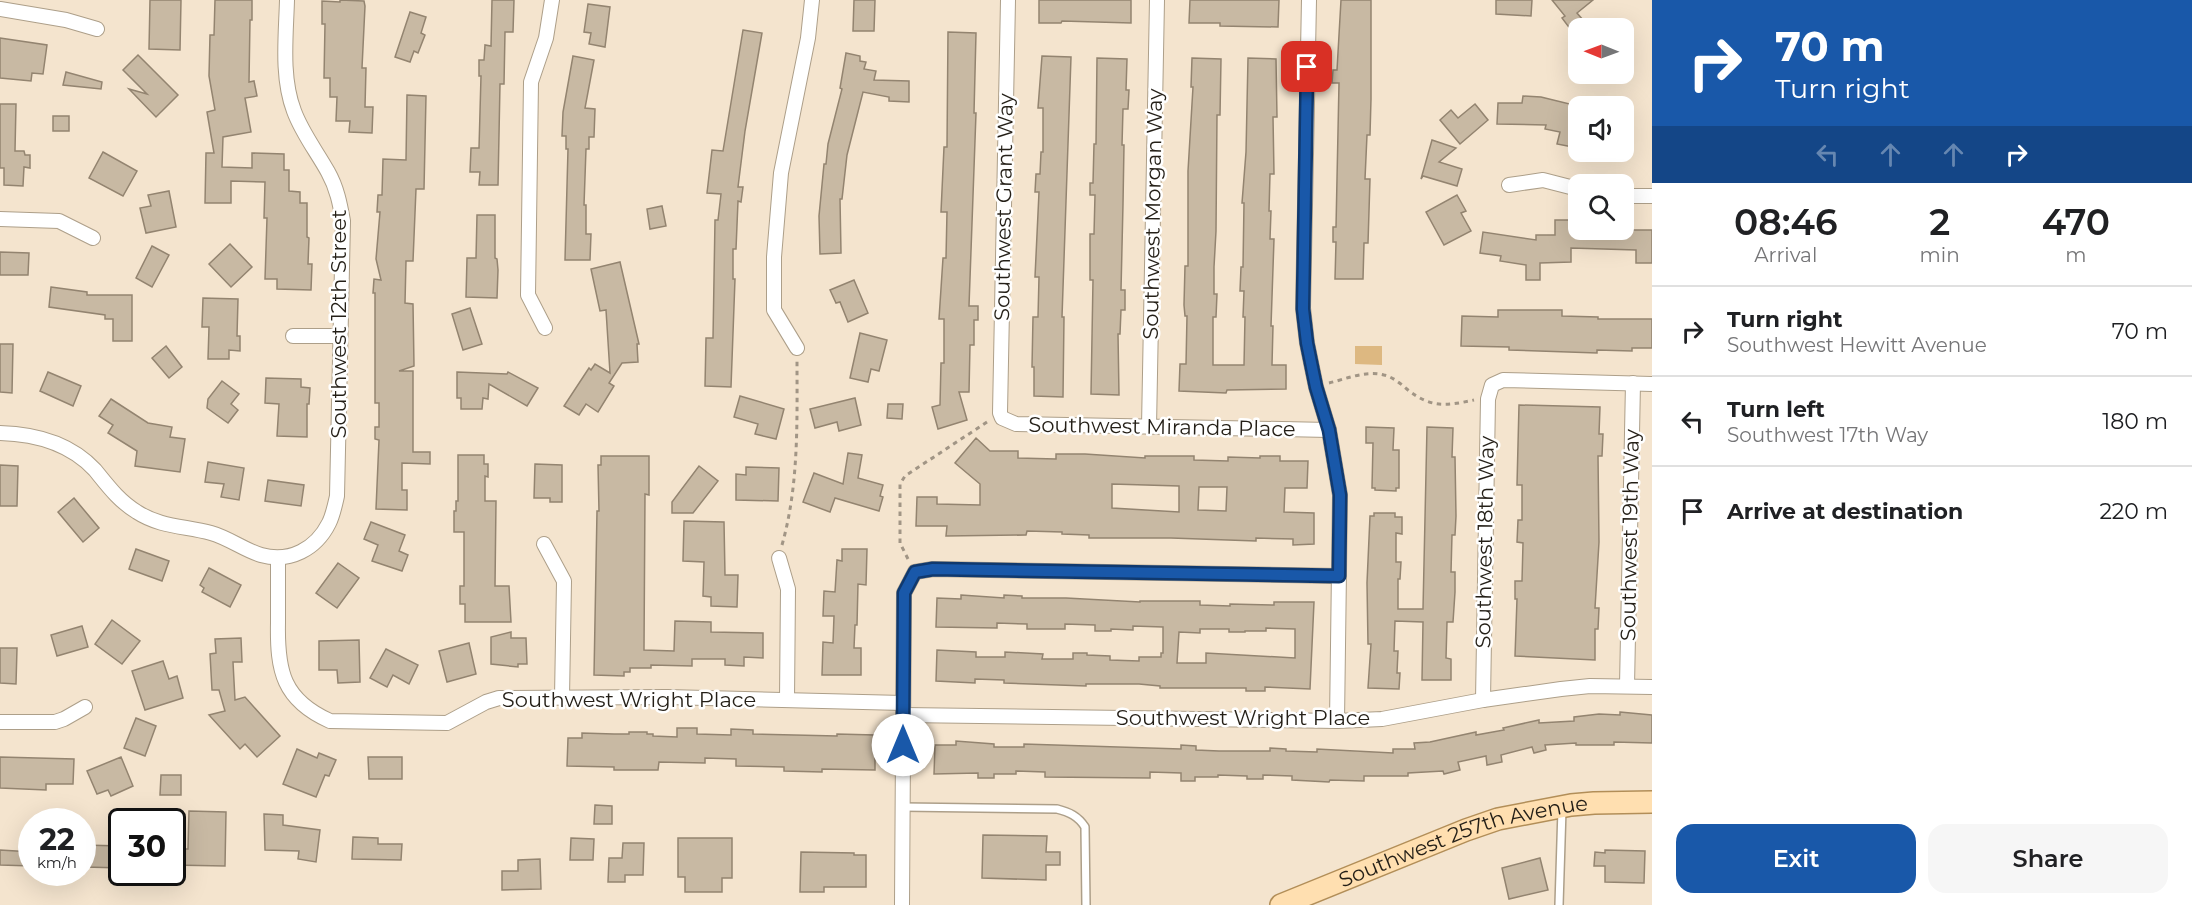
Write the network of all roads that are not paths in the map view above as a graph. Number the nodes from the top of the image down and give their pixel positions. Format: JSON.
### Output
{"nodes":[{"id":1,"x":287,"y":0,"type":"edge"},
{"id":2,"x":552,"y":0,"type":"edge"},
{"id":3,"x":812,"y":0,"type":"edge"},
{"id":4,"x":1008,"y":0,"type":"edge"},
{"id":5,"x":1157,"y":0,"type":"edge"},
{"id":6,"x":1309,"y":0,"type":"edge"},
{"id":7,"x":0,"y":9,"type":"edge"},
{"id":8,"x":97,"y":29,"type":"dead end"},
{"id":9,"x":1509,"y":185,"type":"dead end"},
{"id":10,"x":1568,"y":186,"type":"edge"},
{"id":11,"x":1634,"y":196,"type":"edge"},
{"id":12,"x":1652,"y":196,"type":"edge"},
{"id":13,"x":0,"y":219,"type":"edge"},
{"id":14,"x":93,"y":238,"type":"dead end"},
{"id":15,"x":545,"y":328,"type":"dead end"},
{"id":16,"x":293,"y":336,"type":"dead end"},
{"id":17,"x":340,"y":336,"type":"junction"},
{"id":18,"x":797,"y":348,"type":"road end"},
{"id":19,"x":1633,"y":383,"type":"junction"},
{"id":20,"x":1652,"y":384,"type":"edge"},
{"id":21,"x":1000,"y":413,"type":"joint"},
{"id":22,"x":1149,"y":427,"type":"junction"},
{"id":23,"x":1329,"y":430,"type":"junction"},
{"id":24,"x":0,"y":433,"type":"edge"},
{"id":25,"x":544,"y":544,"type":"dead end"},
{"id":26,"x":278,"y":558,"type":"junction"},
{"id":27,"x":779,"y":558,"type":"road end"},
{"id":28,"x":1339,"y":576,"type":"junction"},
{"id":29,"x":1627,"y":686,"type":"junction"},
{"id":30,"x":1652,"y":687,"type":"edge"},
{"id":31,"x":562,"y":698,"type":"junction"},
{"id":32,"x":787,"y":699,"type":"junction"},
{"id":33,"x":1483,"y":700,"type":"junction"},
{"id":34,"x":85,"y":706,"type":"dead end"},
{"id":35,"x":903,"y":709,"type":"junction"},
{"id":36,"x":1337,"y":721,"type":"junction"},
{"id":37,"x":0,"y":722,"type":"edge"},
{"id":38,"x":1652,"y":802,"type":"edge"},
{"id":39,"x":1563,"y":806,"type":"junction"},
{"id":40,"x":902,"y":807,"type":"junction"},
{"id":41,"x":902,"y":905,"type":"edge"},
{"id":42,"x":1086,"y":905,"type":"edge"},
{"id":43,"x":1281,"y":905,"type":"edge"},
{"id":44,"x":1558,"y":905,"type":"edge"}],
"edges":[{"from":1,"to":17,"type":"street","name":"Southwest 12th Street"},
{"from":2,"to":15,"type":"street"},
{"from":3,"to":18,"type":"street"},
{"from":4,"to":21,"type":"street","name":"Southwest Grant Way"},
{"from":5,"to":22,"type":"street","name":"Southwest Morgan Way"},
{"from":6,"to":23,"type":"street"},
{"from":7,"to":8,"type":"street"},
{"from":9,"to":10,"type":"street"},
{"from":11,"to":12,"type":"street"},
{"from":13,"to":14,"type":"street"},
{"from":16,"to":17,"type":"street"},
{"from":17,"to":26,"type":"street","name":"Southwest 12th Street"},
{"from":19,"to":20,"type":"street"},
{"from":19,"to":29,"type":"street","name":"Southwest 19th Way"},
{"from":19,"to":33,"type":"street","name":"Southwest 18th Way"},
{"from":21,"to":22,"type":"street","name":"Southwest Miranda Place"},
{"from":22,"to":23,"type":"street","name":"Southwest Miranda Place"},
{"from":23,"to":28,"type":"street"},
{"from":24,"to":26,"type":"street"},
{"from":25,"to":31,"type":"street"},
{"from":26,"to":31,"type":"street","name":"Southwest Wright Place"},
{"from":27,"to":32,"type":"street"},
{"from":28,"to":35,"type":"street"},
{"from":28,"to":36,"type":"street"},
{"from":29,"to":30,"type":"street","name":"Southwest Wright Place"},
{"from":29,"to":33,"type":"street","name":"Southwest Wright Place"},
{"from":31,"to":32,"type":"street","name":"Southwest Wright Place"},
{"from":32,"to":35,"type":"street","name":"Southwest Wright Place"},
{"from":33,"to":36,"type":"street","name":"Southwest Wright Place"},
{"from":34,"to":37,"type":"street"},
{"from":35,"to":36,"type":"street","name":"Southwest Wright Place"},
{"from":35,"to":40,"type":"street"},
{"from":38,"to":39,"type":"main road","name":"Southwest 257th Avenue"},
{"from":39,"to":43,"type":"main road","name":"Southwest 257th Avenue"},
{"from":39,"to":44,"type":"lane"},
{"from":40,"to":41,"type":"street"},
{"from":40,"to":42,"type":"lane"}]}
